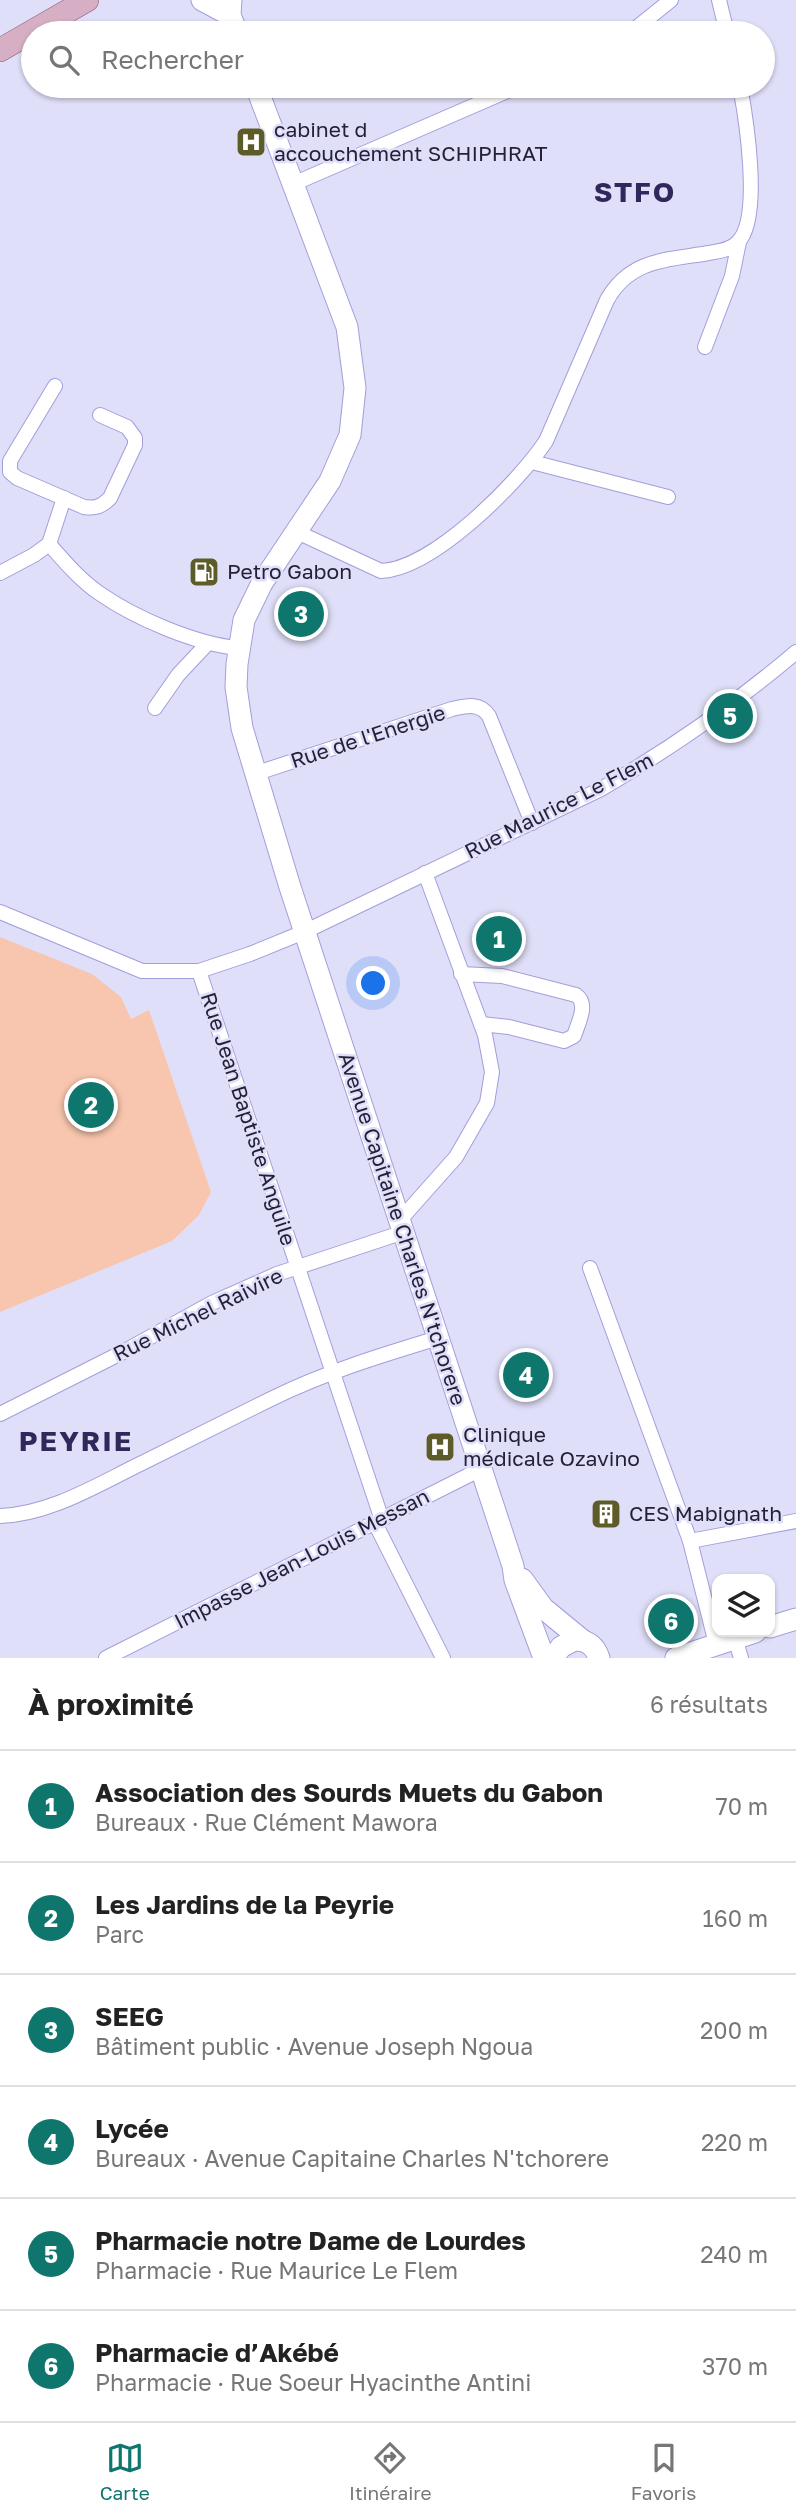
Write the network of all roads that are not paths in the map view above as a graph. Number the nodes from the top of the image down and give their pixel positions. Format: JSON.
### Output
{"nodes":[{"id":1,"x":87,"y":0,"type":"edge"},
{"id":2,"x":202,"y":0,"type":"edge"},
{"id":3,"x":671,"y":0,"type":"edge"},
{"id":4,"x":719,"y":0,"type":"edge"},
{"id":5,"x":233,"y":16,"type":"edge"},
{"id":6,"x":50,"y":21,"type":"edge"},
{"id":7,"x":645,"y":21,"type":"edge"},
{"id":8,"x":724,"y":21,"type":"edge"},
{"id":9,"x":21,"y":38,"type":"edge"},
{"id":10,"x":0,"y":50,"type":"edge"},
{"id":11,"x":261,"y":98,"type":"edge"},
{"id":12,"x":491,"y":98,"type":"edge"},
{"id":13,"x":742,"y":98,"type":"edge"},
{"id":14,"x":293,"y":184,"type":"junction"},
{"id":15,"x":739,"y":242,"type":"junction"},
{"id":16,"x":705,"y":347,"type":"dead end"},
{"id":17,"x":55,"y":386,"type":"dead end"},
{"id":18,"x":100,"y":415,"type":"dead end"},
{"id":19,"x":532,"y":462,"type":"junction"},
{"id":20,"x":668,"y":497,"type":"dead end"},
{"id":21,"x":64,"y":498,"type":"junction"},
{"id":22,"x":297,"y":532,"type":"junction"},
{"id":23,"x":49,"y":544,"type":"junction"},
{"id":24,"x":0,"y":573,"type":"edge"},
{"id":25,"x":207,"y":644,"type":"junction"},
{"id":26,"x":238,"y":648,"type":"junction"},
{"id":27,"x":795,"y":656,"type":"edge"},
{"id":28,"x":155,"y":709,"type":"dead end"},
{"id":29,"x":254,"y":774,"type":"junction"},
{"id":30,"x":532,"y":823,"type":"junction"},
{"id":31,"x":425,"y":873,"type":"junction"},
{"id":32,"x":0,"y":912,"type":"edge"},
{"id":33,"x":304,"y":932,"type":"junction"},
{"id":34,"x":199,"y":971,"type":"junction"},
{"id":35,"x":461,"y":974,"type":"junction"},
{"id":36,"x":481,"y":1024,"type":"junction"},
{"id":37,"x":402,"y":1226,"type":"junction"},
{"id":38,"x":297,"y":1268,"type":"junction"},
{"id":39,"x":590,"y":1268,"type":"dead end"},
{"id":40,"x":438,"y":1338,"type":"junction"},
{"id":41,"x":333,"y":1371,"type":"junction"},
{"id":42,"x":0,"y":1414,"type":"edge"},
{"id":43,"x":481,"y":1469,"type":"junction"},
{"id":44,"x":0,"y":1516,"type":"edge"},
{"id":45,"x":379,"y":1521,"type":"junction"},
{"id":46,"x":796,"y":1521,"type":"edge"},
{"id":47,"x":690,"y":1541,"type":"junction"},
{"id":48,"x":513,"y":1566,"type":"junction"},
{"id":49,"x":796,"y":1619,"type":"edge"},
{"id":50,"x":775,"y":1625,"type":"edge"},
{"id":51,"x":737,"y":1643,"type":"edge"},
{"id":52,"x":129,"y":1646,"type":"junction"},
{"id":53,"x":600,"y":1653,"type":"edge"},
{"id":54,"x":548,"y":1655,"type":"edge"},
{"id":55,"x":679,"y":1657,"type":"edge"},
{"id":56,"x":106,"y":1658,"type":"edge"},
{"id":57,"x":143,"y":1658,"type":"edge"},
{"id":58,"x":443,"y":1658,"type":"edge"}],
"edges":[{"from":1,"to":6,"type":"main road"},
{"from":2,"to":5,"type":"main road"},
{"from":3,"to":7,"type":"street"},
{"from":4,"to":8,"type":"street"},
{"from":9,"to":10,"type":"main road"},
{"from":11,"to":14,"type":"main road","name":"Avenue Capitaine Charles N'tchorere"},
{"from":12,"to":14,"type":"street"},
{"from":13,"to":15,"type":"street"},
{"from":14,"to":22,"type":"main road","name":"Avenue Capitaine Charles N'tchorere"},
{"from":15,"to":16,"type":"street"},
{"from":15,"to":19,"type":"street"},
{"from":17,"to":21,"type":"street"},
{"from":18,"to":21,"type":"street"},
{"from":19,"to":20,"type":"street"},
{"from":19,"to":22,"type":"street"},
{"from":21,"to":23,"type":"street"},
{"from":22,"to":26,"type":"main road","name":"Avenue Capitaine Charles N'tchorere"},
{"from":23,"to":24,"type":"street"},
{"from":23,"to":25,"type":"street"},
{"from":25,"to":26,"type":"street"},
{"from":25,"to":28,"type":"street"},
{"from":26,"to":29,"type":"main road","name":"Avenue Capitaine Charles N'tchorere"},
{"from":27,"to":30,"type":"street","name":"Rue Maurice Le Flem"},
{"from":29,"to":30,"type":"street","name":"Rue de l'Energie"},
{"from":29,"to":33,"type":"main road","name":"Avenue Capitaine Charles N'tchorere"},
{"from":30,"to":31,"type":"street","name":"Rue Maurice Le Flem"},
{"from":31,"to":33,"type":"street","name":"Rue Maurice Le Flem"},
{"from":31,"to":35,"type":"street"},
{"from":32,"to":34,"type":"street","name":"Rue Maurice Le Flem"},
{"from":33,"to":34,"type":"street","name":"Rue Maurice Le Flem"},
{"from":33,"to":37,"type":"main road","name":"Avenue Capitaine Charles N'tchorere"},
{"from":34,"to":38,"type":"street","name":"Rue Jean Baptiste Anguile"},
{"from":35,"to":36,"type":"street"},
{"from":35,"to":36,"type":"street"},
{"from":36,"to":37,"type":"street"},
{"from":37,"to":38,"type":"street","name":"Rue Michel Raivire"},
{"from":37,"to":40,"type":"main road","name":"Avenue Capitaine Charles N'tchorere"},
{"from":38,"to":41,"type":"street","name":"Rue Jean Baptiste Anguile"},
{"from":38,"to":42,"type":"street","name":"Rue Michel Raivire"},
{"from":39,"to":47,"type":"street"},
{"from":40,"to":41,"type":"street"},
{"from":40,"to":43,"type":"main road","name":"Avenue Capitaine Charles N'tchorere"},
{"from":41,"to":44,"type":"street"},
{"from":41,"to":45,"type":"street","name":"Rue Jean Baptiste Anguile"},
{"from":43,"to":45,"type":"street","name":"Impasse Jean-Louis Messan"},
{"from":43,"to":48,"type":"main road","name":"Avenue Capitaine Charles N'tchorere"},
{"from":45,"to":52,"type":"street","name":"Impasse Jean-Louis Messan"},
{"from":45,"to":58,"type":"street","name":"Rue Jean Baptiste Anguile"},
{"from":46,"to":47,"type":"street"},
{"from":47,"to":51,"type":"street"},
{"from":48,"to":53,"type":"main road"},
{"from":48,"to":54,"type":"main road"},
{"from":49,"to":50,"type":"main road"},
{"from":51,"to":55,"type":"main road"},
{"from":52,"to":56,"type":"street","name":"Impasse Jean-Louis Messan"},
{"from":52,"to":57,"type":"street"},
{"from":53,"to":54,"type":"main road"}]}
